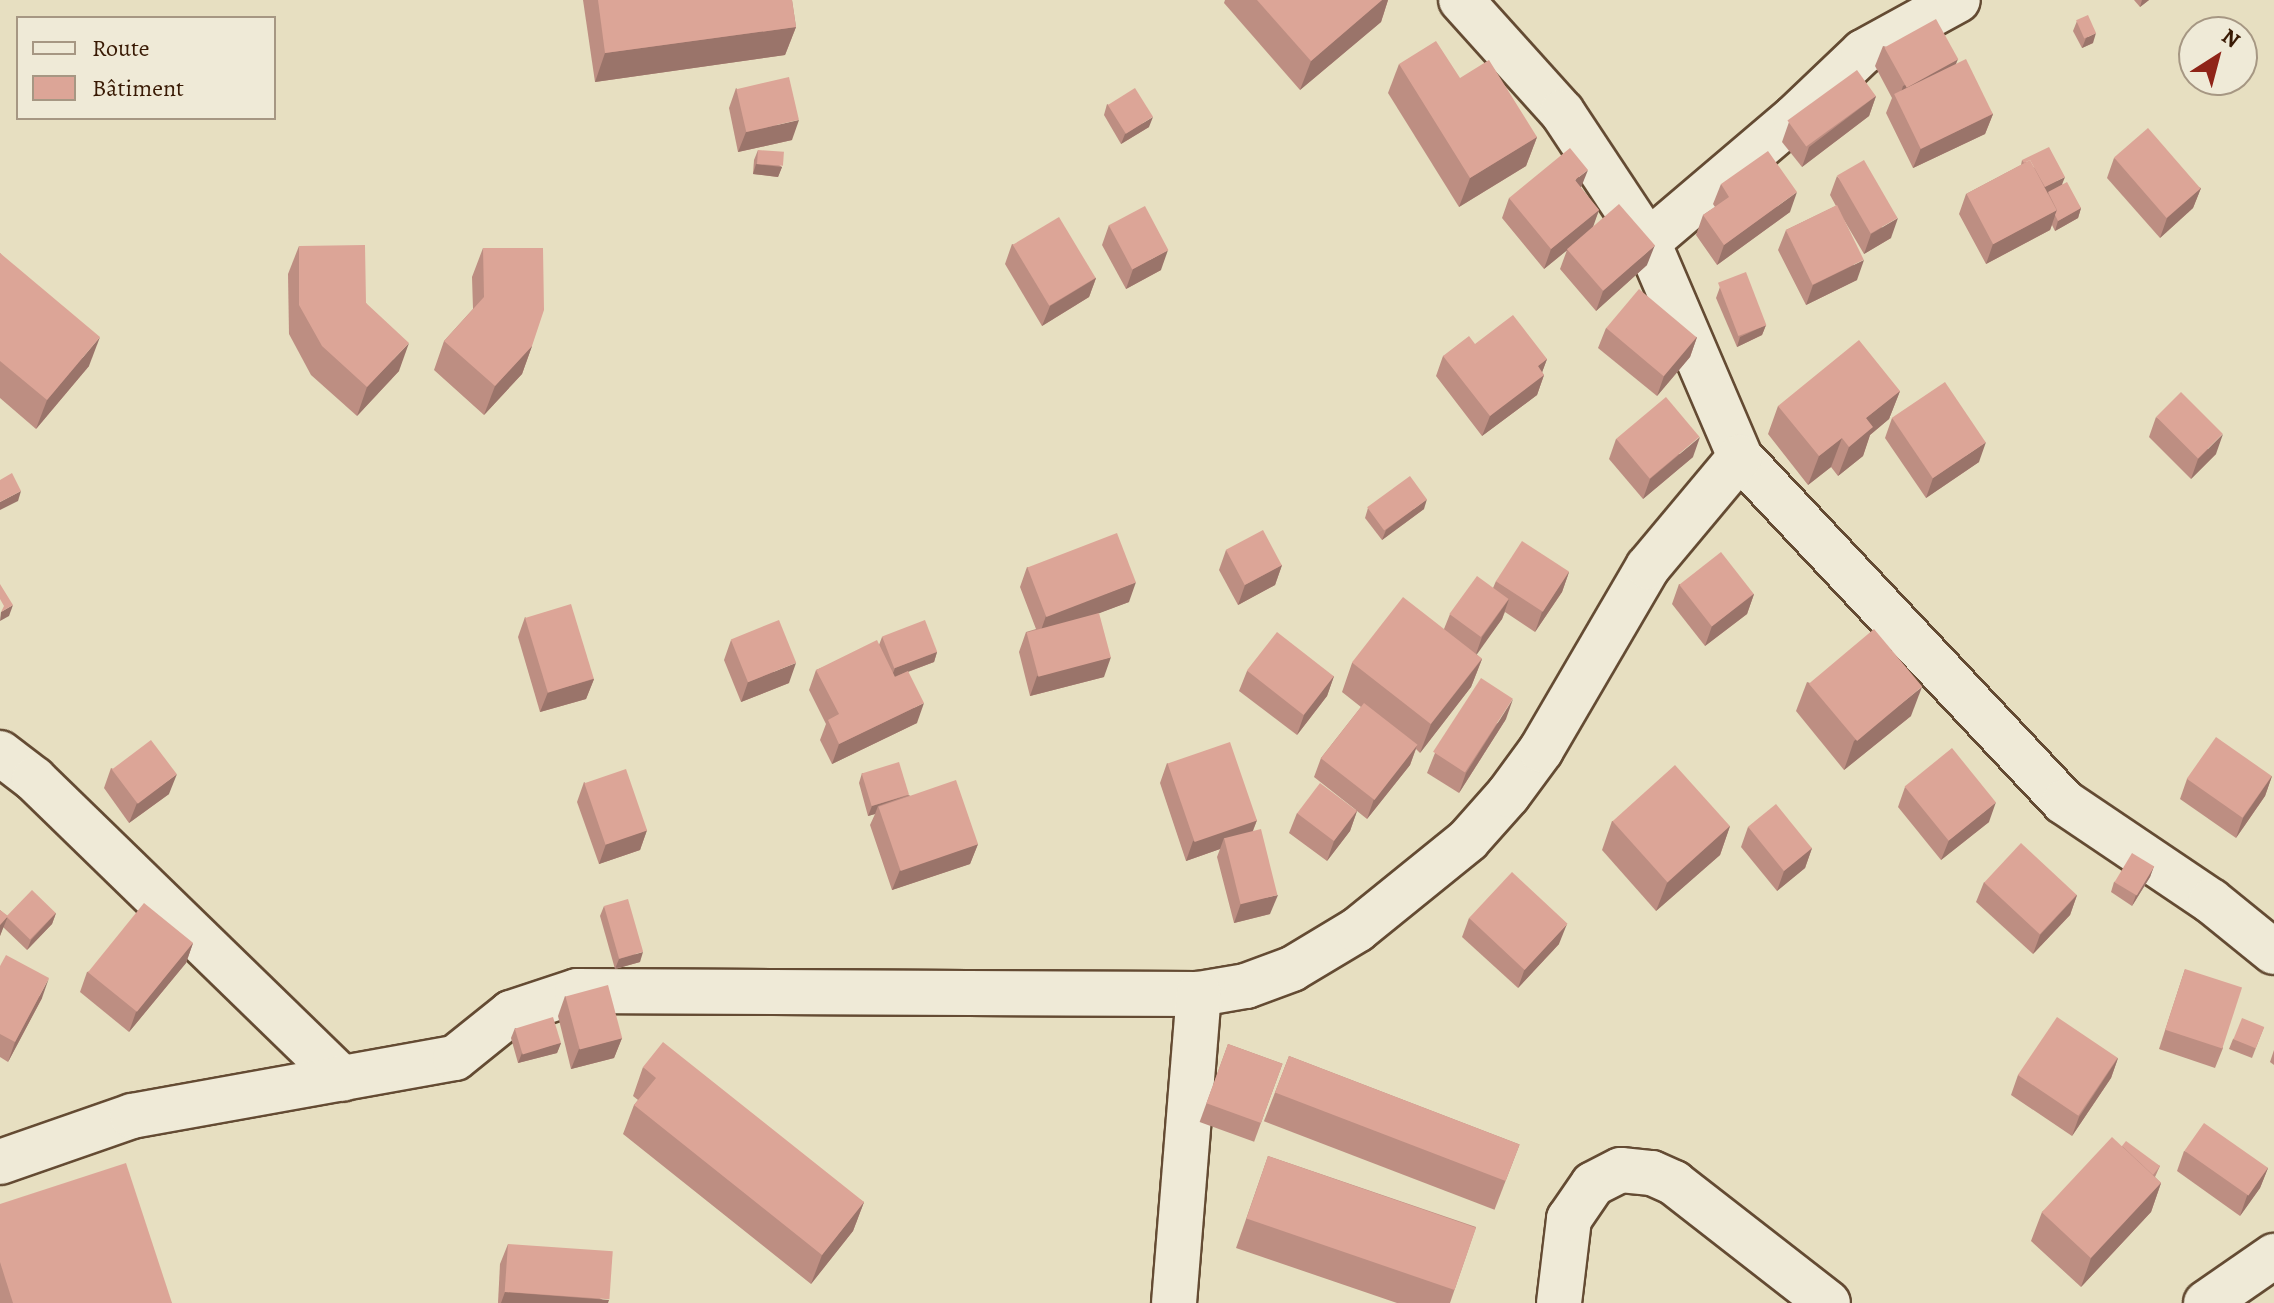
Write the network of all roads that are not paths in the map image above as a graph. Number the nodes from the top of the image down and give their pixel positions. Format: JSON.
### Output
{"nodes":[{"id":1,"x":1461,"y":0,"type":"edge"},
{"id":2,"x":1958,"y":0,"type":"edge"},
{"id":3,"x":1648,"y":242,"type":"junction"},
{"id":4,"x":1740,"y":457,"type":"junction"},
{"id":5,"x":0,"y":753,"type":"edge"},
{"id":6,"x":2274,"y":952,"type":"edge"},
{"id":7,"x":1199,"y":994,"type":"junction"},
{"id":8,"x":342,"y":1079,"type":"junction"},
{"id":9,"x":0,"y":1162,"type":"edge"},
{"id":10,"x":2274,"y":1256,"type":"edge"},
{"id":11,"x":1174,"y":1303,"type":"edge"},
{"id":12,"x":1559,"y":1303,"type":"edge"},
{"id":13,"x":1828,"y":1303,"type":"edge"},
{"id":14,"x":2206,"y":1303,"type":"edge"}],
"edges":[{"from":1,"to":3,"type":"street"},
{"from":2,"to":3,"type":"street"},
{"from":3,"to":4,"type":"street"},
{"from":4,"to":6,"type":"street"},
{"from":4,"to":7,"type":"street"},
{"from":5,"to":8,"type":"street"},
{"from":7,"to":8,"type":"street"},
{"from":7,"to":11,"type":"street"},
{"from":8,"to":9,"type":"street"},
{"from":10,"to":14,"type":"street"},
{"from":12,"to":13,"type":"street"}]}
